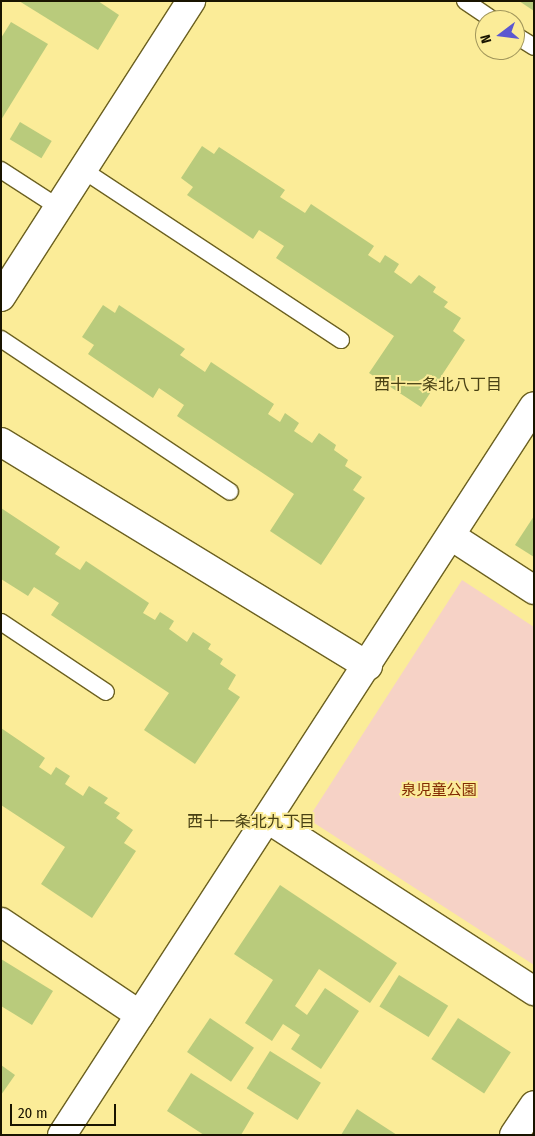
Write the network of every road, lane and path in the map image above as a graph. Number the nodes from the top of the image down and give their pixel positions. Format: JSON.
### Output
{"nodes":[{"id":1,"x":191,"y":1,"type":"edge"},
{"id":2,"x":465,"y":1,"type":"edge"},
{"id":3,"x":478,"y":10,"type":"edge"},
{"id":4,"x":1,"y":170,"type":"edge"},
{"id":5,"x":83,"y":170,"type":"junction"},
{"id":6,"x":58,"y":207,"type":"junction"},
{"id":7,"x":1,"y":297,"type":"edge"},
{"id":8,"x":1,"y":339,"type":"edge"},
{"id":9,"x":341,"y":340,"type":"dead end"},
{"id":10,"x":534,"y":406,"type":"edge"},
{"id":11,"x":1,"y":442,"type":"edge"},
{"id":12,"x":230,"y":492,"type":"dead end"},
{"id":13,"x":451,"y":536,"type":"junction"},
{"id":14,"x":534,"y":590,"type":"edge"},
{"id":15,"x":1,"y":622,"type":"edge"},
{"id":16,"x":368,"y":666,"type":"junction"},
{"id":17,"x":106,"y":692,"type":"dead end"},
{"id":18,"x":268,"y":819,"type":"junction"},
{"id":19,"x":1,"y":922,"type":"edge"},
{"id":20,"x":534,"y":990,"type":"edge"},
{"id":21,"x":140,"y":1014,"type":"junction"},
{"id":22,"x":534,"y":1105,"type":"edge"},
{"id":23,"x":62,"y":1135,"type":"edge"},
{"id":24,"x":514,"y":1135,"type":"edge"}],
"edges":[{"from":1,"to":5,"type":"street"},
{"from":2,"to":3,"type":"lane"},
{"from":4,"to":6,"type":"lane"},
{"from":5,"to":6,"type":"street"},
{"from":5,"to":9,"type":"lane"},
{"from":6,"to":7,"type":"street"},
{"from":8,"to":12,"type":"lane"},
{"from":10,"to":13,"type":"street"},
{"from":11,"to":16,"type":"street"},
{"from":13,"to":14,"type":"street"},
{"from":13,"to":16,"type":"street"},
{"from":15,"to":17,"type":"lane"},
{"from":16,"to":18,"type":"street"},
{"from":18,"to":20,"type":"street"},
{"from":18,"to":21,"type":"street"},
{"from":19,"to":21,"type":"street"},
{"from":21,"to":23,"type":"street"},
{"from":22,"to":24,"type":"street"}]}
